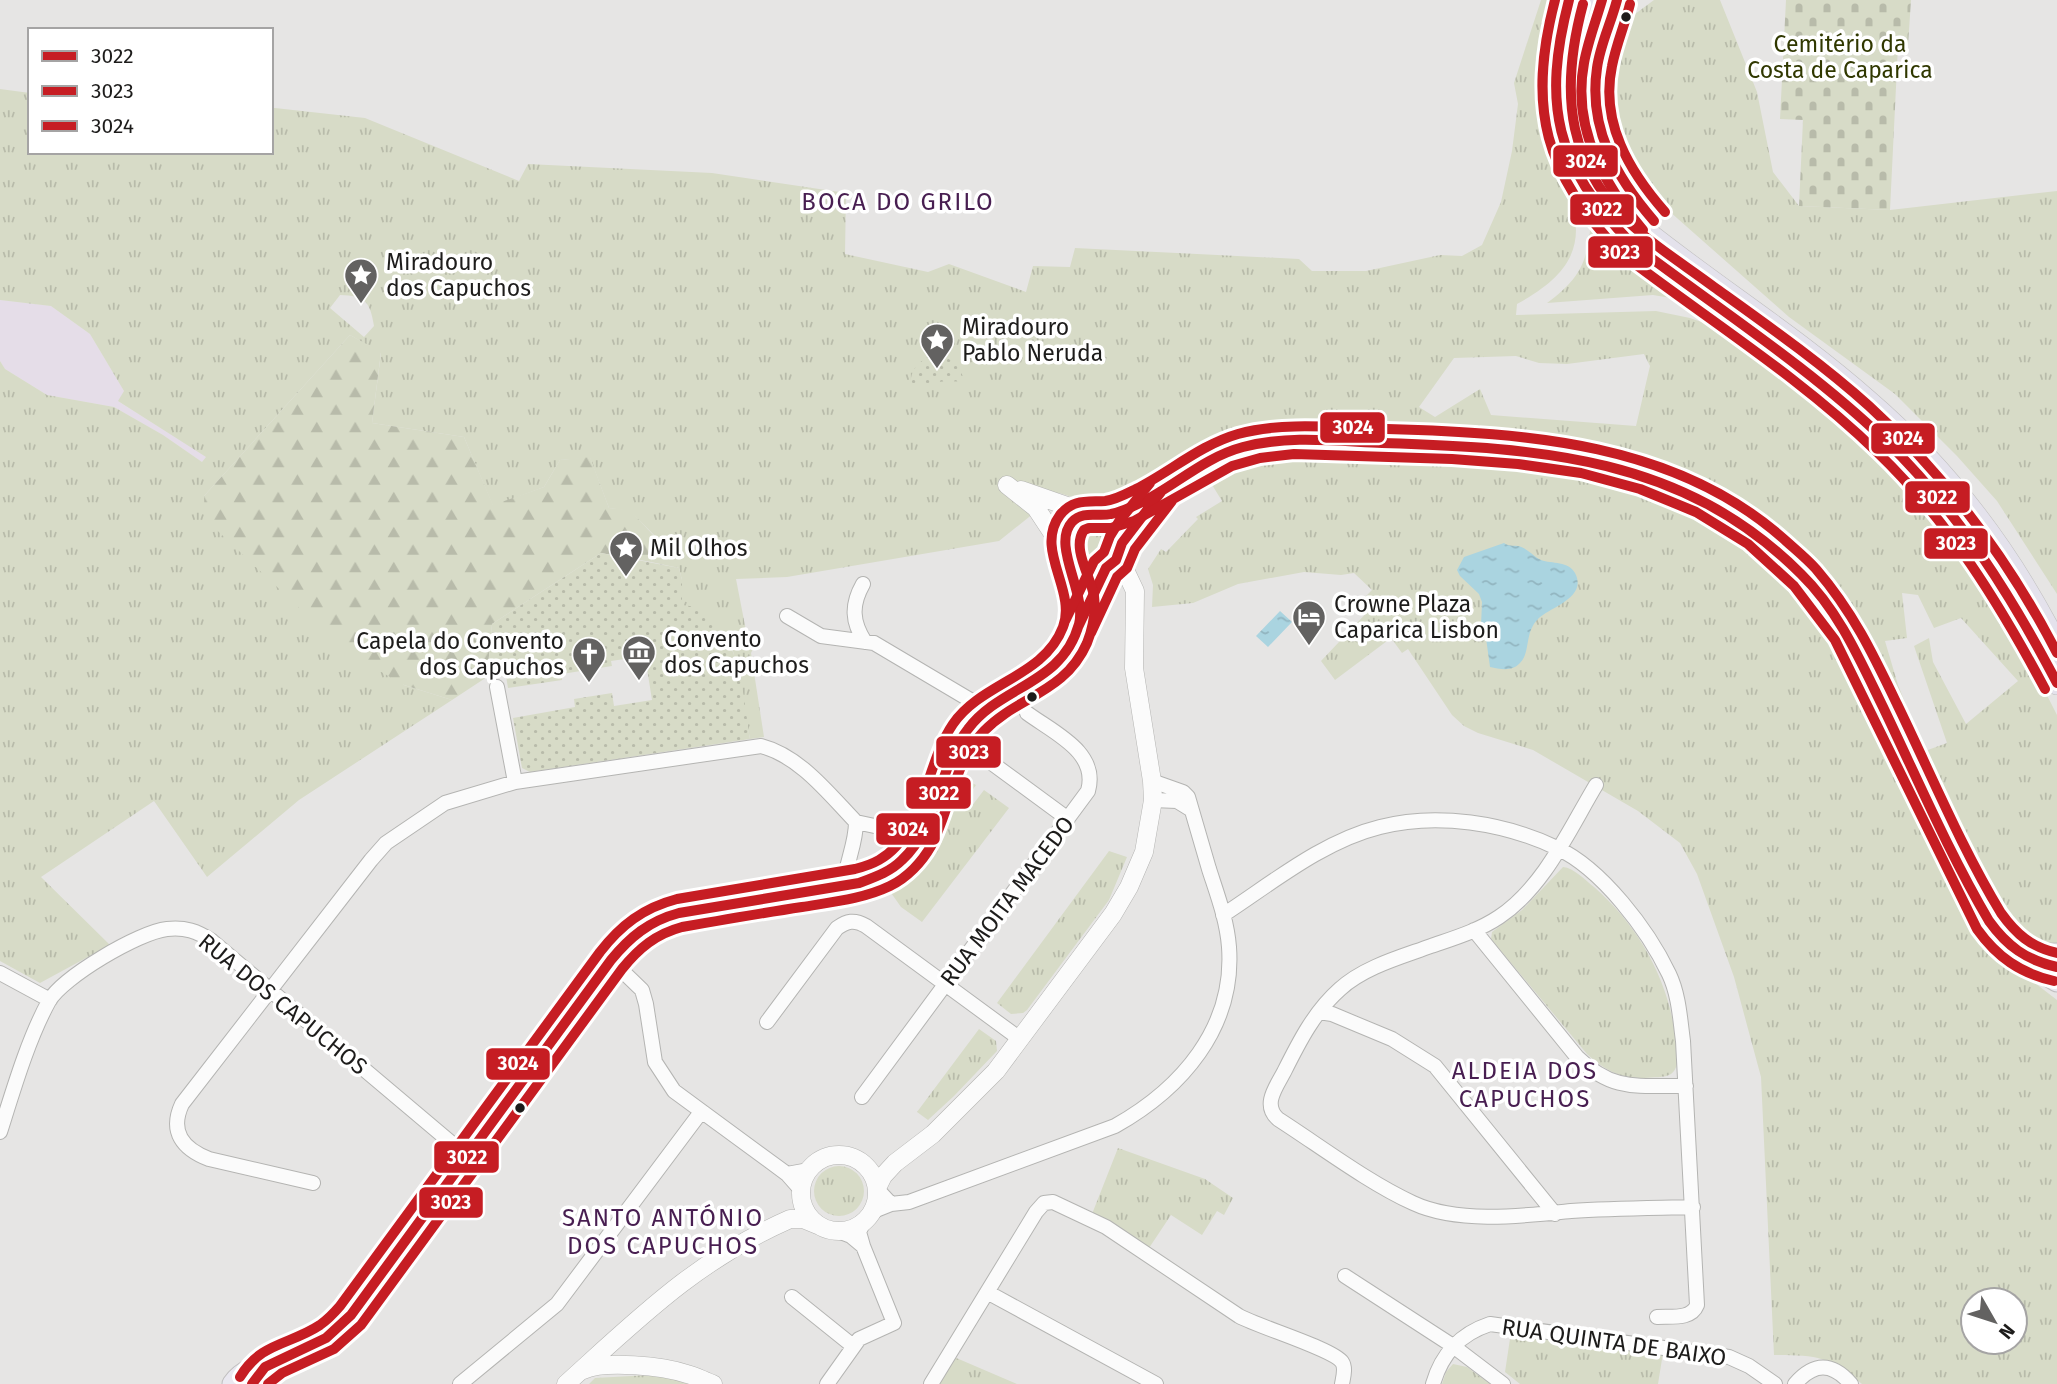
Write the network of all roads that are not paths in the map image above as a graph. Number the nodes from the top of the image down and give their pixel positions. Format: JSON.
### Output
{"nodes":[{"id":1,"x":1569,"y":0,"type":"edge"},
{"id":2,"x":1601,"y":0,"type":"edge"},
{"id":3,"x":1161,"y":492,"type":"junction"},
{"id":4,"x":1095,"y":514,"type":"junction"},
{"id":5,"x":1066,"y":555,"type":"junction"},
{"id":6,"x":1115,"y":556,"type":"junction"},
{"id":7,"x":863,"y":584,"type":"dead end"},
{"id":8,"x":787,"y":616,"type":"dead end"},
{"id":9,"x":1080,"y":622,"type":"junction"},
{"id":10,"x":865,"y":642,"type":"junction"},
{"id":11,"x":2057,"y":647,"type":"edge"},
{"id":12,"x":2057,"y":683,"type":"edge"},
{"id":13,"x":497,"y":687,"type":"dead end"},
{"id":14,"x":987,"y":710,"type":"junction"},
{"id":15,"x":1027,"y":713,"type":"dead end"},
{"id":16,"x":985,"y":758,"type":"dead end"},
{"id":17,"x":1152,"y":780,"type":"junction"},
{"id":18,"x":515,"y":782,"type":"junction"},
{"id":19,"x":1595,"y":785,"type":"dead end"},
{"id":20,"x":1153,"y":800,"type":"junction"},
{"id":21,"x":1190,"y":809,"type":"junction"},
{"id":22,"x":1068,"y":819,"type":"junction"},
{"id":23,"x":856,"y":822,"type":"junction"},
{"id":24,"x":917,"y":844,"type":"junction"},
{"id":25,"x":1559,"y":849,"type":"junction"},
{"id":26,"x":844,"y":887,"type":"junction"},
{"id":27,"x":1982,"y":911,"type":"junction"},
{"id":28,"x":1223,"y":915,"type":"junction"},
{"id":29,"x":1474,"y":930,"type":"junction"},
{"id":30,"x":2010,"y":948,"type":"junction"},
{"id":31,"x":2057,"y":954,"type":"edge"},
{"id":32,"x":611,"y":960,"type":"junction"},
{"id":33,"x":2057,"y":967,"type":"edge"},
{"id":34,"x":0,"y":973,"type":"edge"},
{"id":35,"x":2057,"y":981,"type":"edge"},
{"id":36,"x":945,"y":984,"type":"junction"},
{"id":37,"x":270,"y":990,"type":"junction"},
{"id":38,"x":50,"y":1000,"type":"junction"},
{"id":39,"x":1319,"y":1012,"type":"junction"},
{"id":40,"x":767,"y":1022,"type":"dead end"},
{"id":41,"x":1020,"y":1039,"type":"junction"},
{"id":42,"x":1686,"y":1086,"type":"junction"},
{"id":43,"x":862,"y":1097,"type":"dead end"},
{"id":44,"x":701,"y":1112,"type":"junction"},
{"id":45,"x":0,"y":1132,"type":"edge"},
{"id":46,"x":468,"y":1157,"type":"junction"},
{"id":47,"x":895,"y":1163,"type":"junction"},
{"id":48,"x":868,"y":1168,"type":"junction"},
{"id":49,"x":809,"y":1170,"type":"junction"},
{"id":50,"x":787,"y":1174,"type":"junction"},
{"id":51,"x":313,"y":1183,"type":"dead end"},
{"id":52,"x":877,"y":1189,"type":"junction"},
{"id":53,"x":802,"y":1194,"type":"junction"},
{"id":54,"x":891,"y":1204,"type":"junction"},
{"id":55,"x":1693,"y":1207,"type":"junction"},
{"id":56,"x":1555,"y":1214,"type":"junction"},
{"id":57,"x":866,"y":1219,"type":"junction"},
{"id":58,"x":790,"y":1220,"type":"junction"},
{"id":59,"x":820,"y":1226,"type":"junction"},
{"id":60,"x":838,"y":1231,"type":"junction"},
{"id":61,"x":863,"y":1246,"type":"junction"},
{"id":62,"x":1345,"y":1276,"type":"dead end"},
{"id":63,"x":987,"y":1292,"type":"junction"},
{"id":64,"x":792,"y":1297,"type":"dead end"},
{"id":65,"x":1657,"y":1317,"type":"dead end"},
{"id":66,"x":853,"y":1346,"type":"junction"},
{"id":67,"x":1453,"y":1346,"type":"junction"},
{"id":68,"x":613,"y":1350,"type":"junction"},
{"id":69,"x":273,"y":1362,"type":"junction"},
{"id":70,"x":608,"y":1366,"type":"junction"},
{"id":71,"x":632,"y":1366,"type":"junction"},
{"id":72,"x":573,"y":1378,"type":"edge"},
{"id":73,"x":233,"y":1384,"type":"edge"},
{"id":74,"x":252,"y":1384,"type":"edge"},
{"id":75,"x":460,"y":1384,"type":"edge"},
{"id":76,"x":713,"y":1384,"type":"edge"},
{"id":77,"x":827,"y":1384,"type":"edge"},
{"id":78,"x":931,"y":1384,"type":"edge"},
{"id":79,"x":1156,"y":1384,"type":"edge"},
{"id":80,"x":1342,"y":1384,"type":"edge"},
{"id":81,"x":1433,"y":1384,"type":"edge"},
{"id":82,"x":1503,"y":1384,"type":"edge"},
{"id":83,"x":1775,"y":1384,"type":"edge"},
{"id":84,"x":1796,"y":1384,"type":"edge"},
{"id":85,"x":1851,"y":1384,"type":"edge"}],
"edges":[{"from":1,"to":12,"type":"highway"},
{"from":2,"to":11,"type":"highway"},
{"from":3,"to":4,"type":"main road"},
{"from":3,"to":6,"type":"main road"},
{"from":3,"to":27,"type":"main road"},
{"from":4,"to":5,"type":"main road"},
{"from":4,"to":5,"type":"street"},
{"from":4,"to":6,"type":"main road"},
{"from":5,"to":6,"type":"main road"},
{"from":5,"to":9,"type":"main road"},
{"from":6,"to":9,"type":"main road"},
{"from":6,"to":17,"type":"street"},
{"from":7,"to":10,"type":"street"},
{"from":8,"to":10,"type":"street"},
{"from":9,"to":14,"type":"main road"},
{"from":10,"to":14,"type":"street"},
{"from":13,"to":18,"type":"street"},
{"from":14,"to":24,"type":"main road"},
{"from":15,"to":22,"type":"street","name":"RUA MOITA MACEDO"},
{"from":16,"to":22,"type":"street"},
{"from":17,"to":20,"type":"street"},
{"from":17,"to":21,"type":"street"},
{"from":18,"to":23,"type":"street"},
{"from":18,"to":37,"type":"street"},
{"from":19,"to":25,"type":"street"},
{"from":20,"to":21,"type":"street"},
{"from":20,"to":41,"type":"street"},
{"from":21,"to":28,"type":"street"},
{"from":22,"to":36,"type":"street","name":"RUA MOITA MACEDO"},
{"from":23,"to":24,"type":"street"},
{"from":23,"to":26,"type":"street"},
{"from":24,"to":26,"type":"main road"},
{"from":25,"to":28,"type":"street"},
{"from":25,"to":29,"type":"street"},
{"from":25,"to":42,"type":"street"},
{"from":26,"to":32,"type":"main road"},
{"from":27,"to":30,"type":"main road"},
{"from":27,"to":31,"type":"main road"},
{"from":28,"to":54,"type":"street"},
{"from":29,"to":39,"type":"street"},
{"from":29,"to":42,"type":"street"},
{"from":30,"to":33,"type":"main road"},
{"from":30,"to":35,"type":"main road"},
{"from":32,"to":44,"type":"street"},
{"from":32,"to":46,"type":"main road"},
{"from":34,"to":38,"type":"street"},
{"from":36,"to":40,"type":"street"},
{"from":36,"to":41,"type":"street"},
{"from":36,"to":43,"type":"street","name":"RUA MOITA MACEDO"},
{"from":37,"to":38,"type":"street","name":"RUA DOS CAPUCHOS"},
{"from":37,"to":46,"type":"street","name":"RUA DOS CAPUCHOS"},
{"from":37,"to":51,"type":"street"},
{"from":38,"to":45,"type":"street"},
{"from":39,"to":56,"type":"street"},
{"from":39,"to":56,"type":"street"},
{"from":41,"to":47,"type":"street"},
{"from":42,"to":55,"type":"street"},
{"from":44,"to":50,"type":"street"},
{"from":44,"to":75,"type":"street"},
{"from":46,"to":69,"type":"main road"},
{"from":47,"to":48,"type":"street"},
{"from":47,"to":52,"type":"street"},
{"from":48,"to":49,"type":"street"},
{"from":48,"to":52,"type":"street"},
{"from":49,"to":50,"type":"street"},
{"from":49,"to":53,"type":"street"},
{"from":50,"to":53,"type":"street"},
{"from":52,"to":54,"type":"street"},
{"from":52,"to":57,"type":"street"},
{"from":53,"to":58,"type":"street"},
{"from":53,"to":59,"type":"street"},
{"from":54,"to":57,"type":"street"},
{"from":55,"to":56,"type":"street"},
{"from":55,"to":65,"type":"street"},
{"from":57,"to":60,"type":"street"},
{"from":57,"to":61,"type":"street"},
{"from":58,"to":59,"type":"street"},
{"from":58,"to":68,"type":"street"},
{"from":59,"to":60,"type":"street"},
{"from":60,"to":61,"type":"street"},
{"from":61,"to":66,"type":"street"},
{"from":62,"to":67,"type":"street"},
{"from":63,"to":78,"type":"street"},
{"from":63,"to":79,"type":"street"},
{"from":63,"to":80,"type":"street"},
{"from":64,"to":66,"type":"street"},
{"from":66,"to":77,"type":"street"},
{"from":67,"to":81,"type":"street"},
{"from":67,"to":82,"type":"street"},
{"from":67,"to":83,"type":"street","name":"RUA QUINTA DE BAIXO"},
{"from":68,"to":70,"type":"street"},
{"from":68,"to":71,"type":"street"},
{"from":68,"to":72,"type":"street"},
{"from":69,"to":73,"type":"main road"},
{"from":69,"to":74,"type":"main road"},
{"from":70,"to":71,"type":"street"},
{"from":70,"to":72,"type":"street"},
{"from":71,"to":76,"type":"street"},
{"from":84,"to":85,"type":"street"}]}
